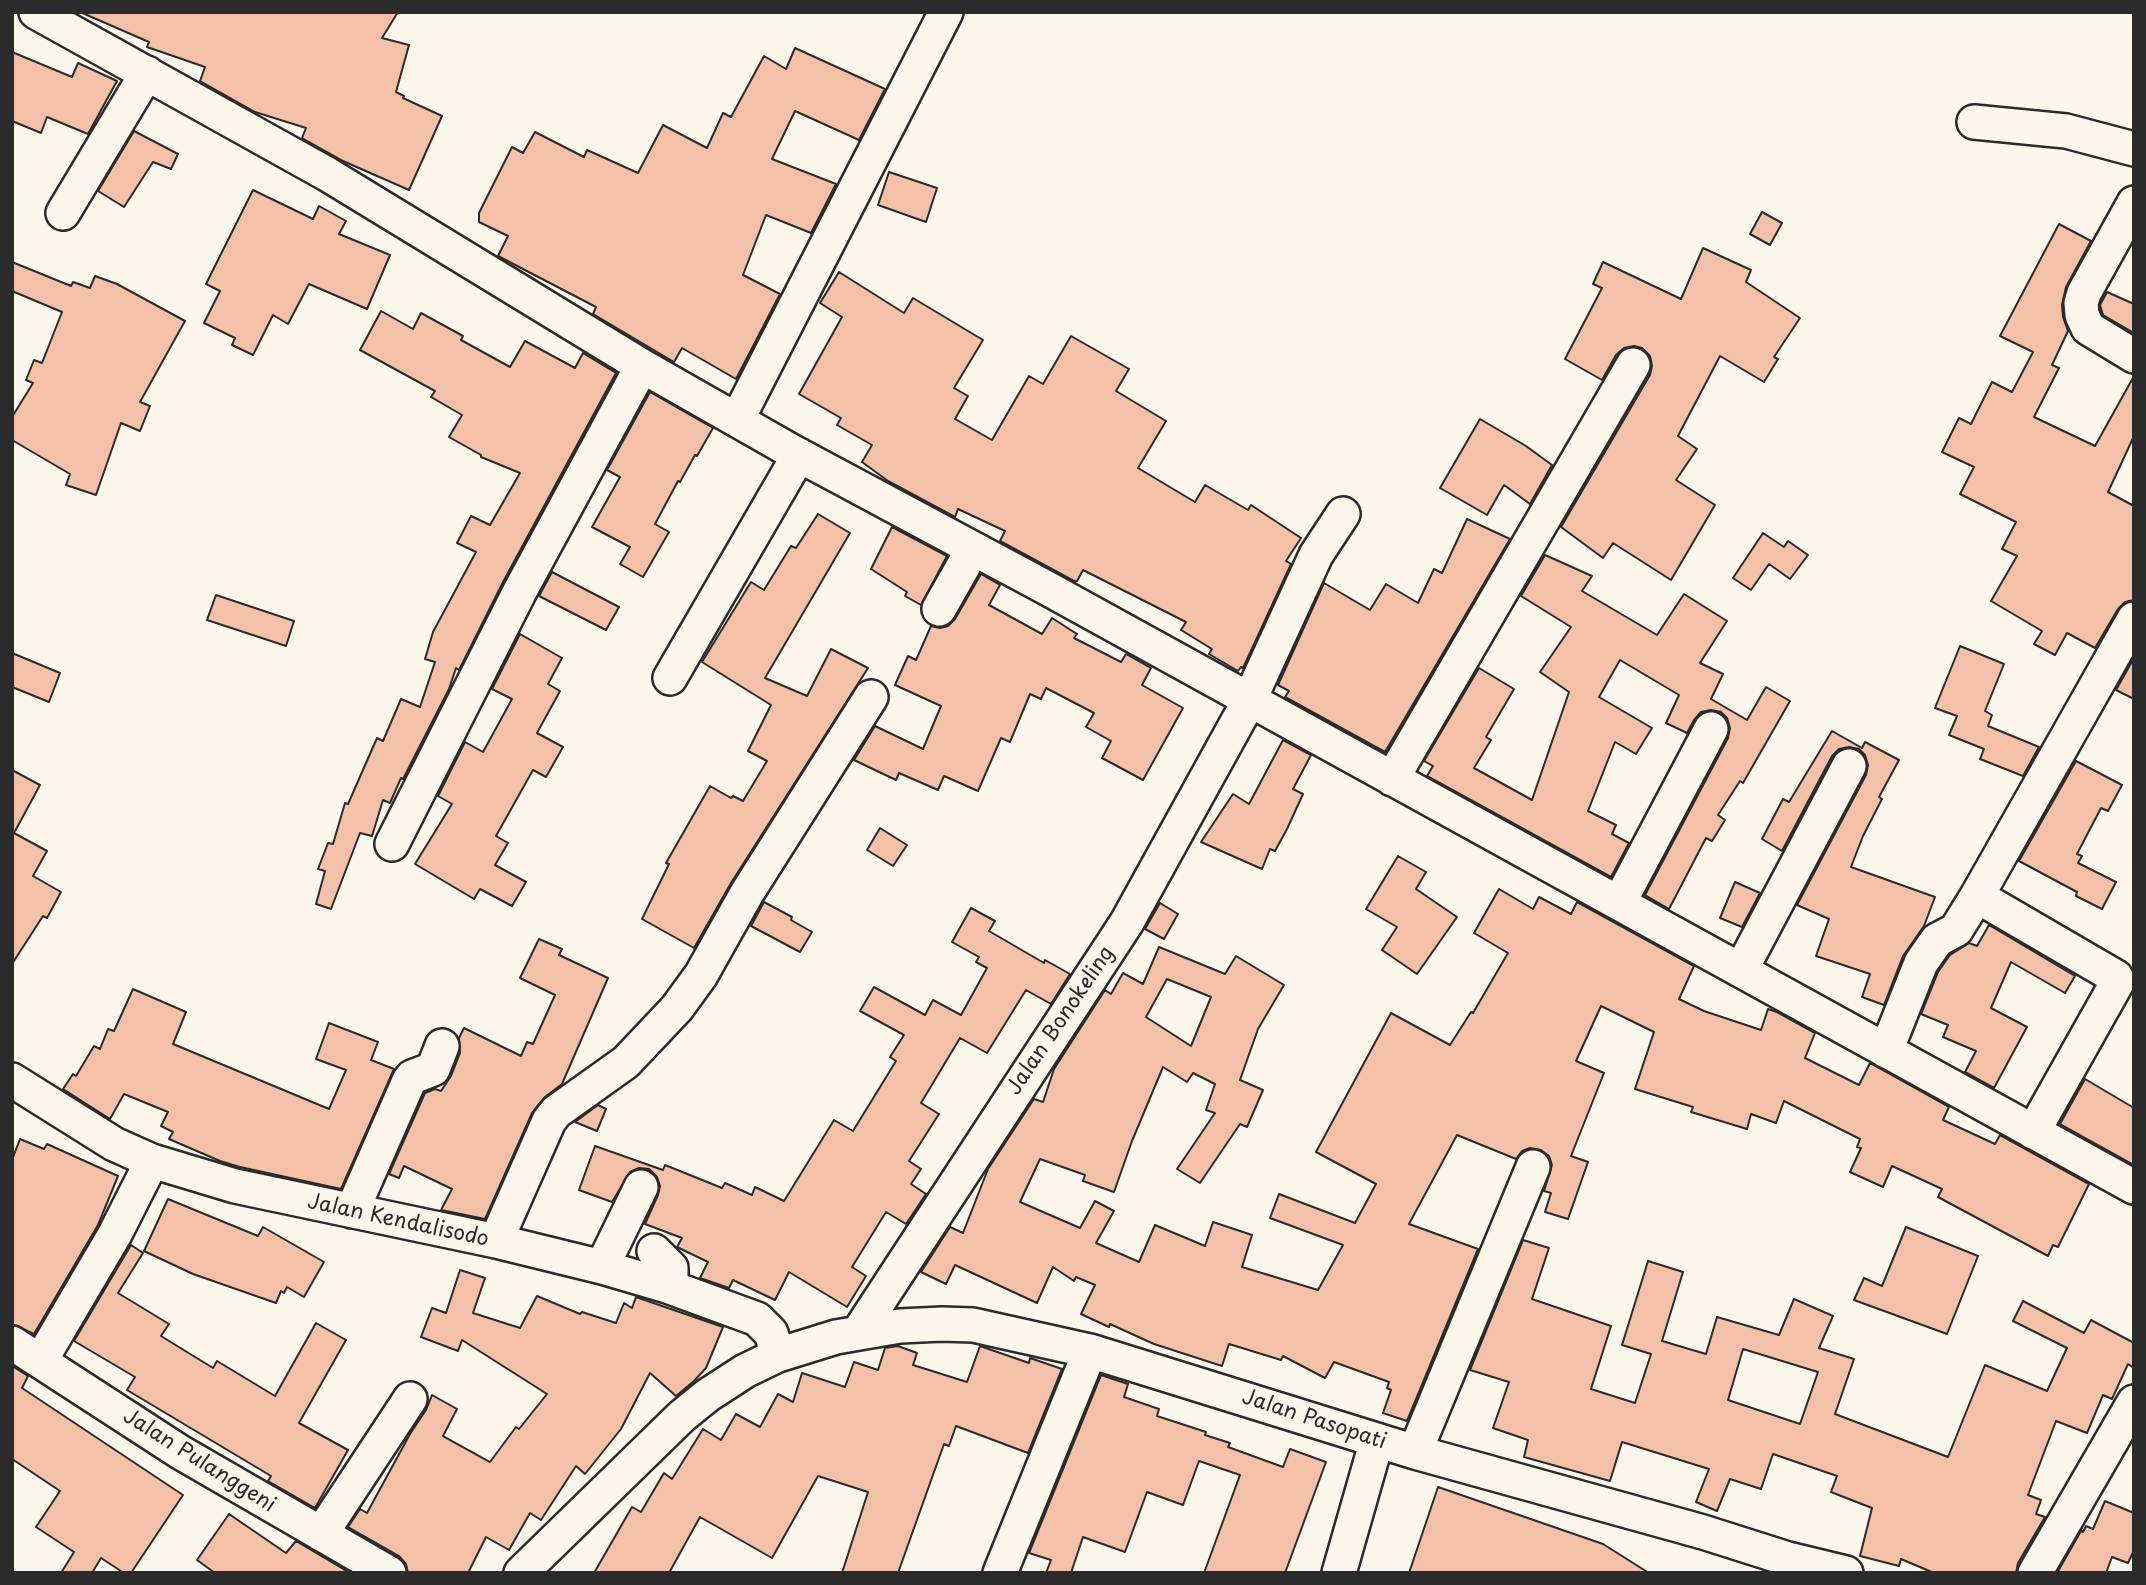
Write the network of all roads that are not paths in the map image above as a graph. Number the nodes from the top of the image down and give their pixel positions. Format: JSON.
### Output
{"nodes":[{"id":1,"x":36,"y":12,"type":"edge"},
{"id":2,"x":946,"y":12,"type":"edge"},
{"id":3,"x":70,"y":20,"type":"edge"},
{"id":4,"x":147,"y":73,"type":"junction"},
{"id":5,"x":1974,"y":122,"type":"dead end"},
{"id":6,"x":2134,"y":149,"type":"edge"},
{"id":7,"x":2134,"y":204,"type":"edge"},
{"id":8,"x":63,"y":213,"type":"dead end"},
{"id":9,"x":2134,"y":356,"type":"edge"},
{"id":10,"x":1633,"y":365,"type":"dead end"},
{"id":11,"x":642,"y":366,"type":"junction"},
{"id":12,"x":737,"y":420,"type":"junction"},
{"id":13,"x":799,"y":455,"type":"junction"},
{"id":14,"x":1343,"y":514,"type":"dead end"},
{"id":15,"x":973,"y":548,"type":"junction"},
{"id":16,"x":939,"y":609,"type":"dead end"},
{"id":17,"x":2134,"y":618,"type":"edge"},
{"id":18,"x":670,"y":678,"type":"dead end"},
{"id":19,"x":871,"y":697,"type":"dead end"},
{"id":20,"x":1249,"y":701,"type":"junction"},
{"id":21,"x":1711,"y":729,"type":"dead end"},
{"id":22,"x":1849,"y":766,"type":"dead end"},
{"id":23,"x":1392,"y":779,"type":"junction"},
{"id":24,"x":393,"y":844,"type":"dead end"},
{"id":25,"x":1977,"y":896,"type":"junction"},
{"id":26,"x":1619,"y":903,"type":"junction"},
{"id":27,"x":1741,"y":970,"type":"junction"},
{"id":28,"x":442,"y":1046,"type":"dead end"},
{"id":29,"x":1886,"y":1051,"type":"junction"},
{"id":30,"x":12,"y":1080,"type":"edge"},
{"id":31,"x":2033,"y":1132,"type":"junction"},
{"id":32,"x":152,"y":1161,"type":"junction"},
{"id":33,"x":1533,"y":1167,"type":"dead end"},
{"id":34,"x":641,"y":1186,"type":"dead end"},
{"id":35,"x":2134,"y":1187,"type":"edge"},
{"id":36,"x":352,"y":1211,"type":"junction"},
{"id":37,"x":496,"y":1241,"type":"junction"},
{"id":38,"x":654,"y":1251,"type":"dead end"},
{"id":39,"x":602,"y":1267,"type":"junction"},
{"id":40,"x":667,"y":1286,"type":"junction"},
{"id":41,"x":858,"y":1333,"type":"junction"},
{"id":42,"x":12,"y":1343,"type":"edge"},
{"id":43,"x":1090,"y":1351,"type":"junction"},
{"id":44,"x":778,"y":1355,"type":"junction"},
{"id":45,"x":41,"y":1360,"type":"junction"},
{"id":46,"x":410,"y":1399,"type":"dead end"},
{"id":47,"x":2134,"y":1402,"type":"edge"},
{"id":48,"x":1377,"y":1440,"type":"junction"},
{"id":49,"x":1415,"y":1452,"type":"junction"},
{"id":50,"x":321,"y":1534,"type":"junction"},
{"id":51,"x":1782,"y":1566,"type":"edge"},
{"id":52,"x":389,"y":1573,"type":"edge"},
{"id":53,"x":521,"y":1573,"type":"edge"},
{"id":54,"x":1000,"y":1573,"type":"edge"},
{"id":55,"x":1339,"y":1573,"type":"edge"},
{"id":56,"x":1846,"y":1573,"type":"edge"},
{"id":57,"x":2035,"y":1573,"type":"edge"}],
"edges":[{"from":1,"to":3,"type":"street"},
{"from":2,"to":12,"type":"street"},
{"from":3,"to":4,"type":"street"},
{"from":4,"to":8,"type":"street"},
{"from":4,"to":11,"type":"street"},
{"from":5,"to":6,"type":"street"},
{"from":7,"to":9,"type":"street"},
{"from":10,"to":23,"type":"street"},
{"from":11,"to":12,"type":"street"},
{"from":11,"to":24,"type":"street"},
{"from":12,"to":13,"type":"street"},
{"from":13,"to":15,"type":"street"},
{"from":13,"to":18,"type":"street"},
{"from":14,"to":20,"type":"street","name":"Jalan Bonokeling"},
{"from":15,"to":16,"type":"street"},
{"from":15,"to":20,"type":"street"},
{"from":17,"to":25,"type":"street"},
{"from":19,"to":37,"type":"street"},
{"from":20,"to":23,"type":"street"},
{"from":20,"to":41,"type":"street","name":"Jalan Bonokeling"},
{"from":21,"to":26,"type":"street"},
{"from":22,"to":27,"type":"street"},
{"from":23,"to":26,"type":"street"},
{"from":25,"to":29,"type":"street"},
{"from":25,"to":31,"type":"street"},
{"from":26,"to":27,"type":"street"},
{"from":27,"to":29,"type":"street"},
{"from":28,"to":36,"type":"street"},
{"from":29,"to":31,"type":"street"},
{"from":30,"to":32,"type":"street","name":"Jalan Kendalisodo"},
{"from":31,"to":35,"type":"street"},
{"from":32,"to":36,"type":"street","name":"Jalan Kendalisodo"},
{"from":32,"to":45,"type":"street"},
{"from":33,"to":49,"type":"street"},
{"from":34,"to":39,"type":"street"},
{"from":36,"to":37,"type":"street","name":"Jalan Kendalisodo"},
{"from":37,"to":39,"type":"street","name":"Jalan Kendalisodo"},
{"from":38,"to":40,"type":"street"},
{"from":39,"to":40,"type":"street","name":"Jalan Kendalisodo"},
{"from":40,"to":44,"type":"street","name":"Jalan Kendalisodo"},
{"from":41,"to":43,"type":"street","name":"Jalan Pasopati"},
{"from":41,"to":44,"type":"street","name":"Jalan Pasopati"},
{"from":42,"to":45,"type":"street","name":"Jalan Pulanggeni"},
{"from":43,"to":48,"type":"street","name":"Jalan Pasopati"},
{"from":43,"to":54,"type":"street"},
{"from":44,"to":53,"type":"street","name":"Jalan Pasopati"},
{"from":45,"to":50,"type":"street","name":"Jalan Pulanggeni"},
{"from":46,"to":50,"type":"street"},
{"from":47,"to":57,"type":"street"},
{"from":48,"to":49,"type":"street","name":"Jalan Pasopati"},
{"from":48,"to":55,"type":"street"},
{"from":49,"to":51,"type":"street","name":"Jalan Pasopati"},
{"from":50,"to":52,"type":"street","name":"Jalan Pulanggeni"},
{"from":51,"to":56,"type":"street","name":"Jalan Pasopati"}]}
